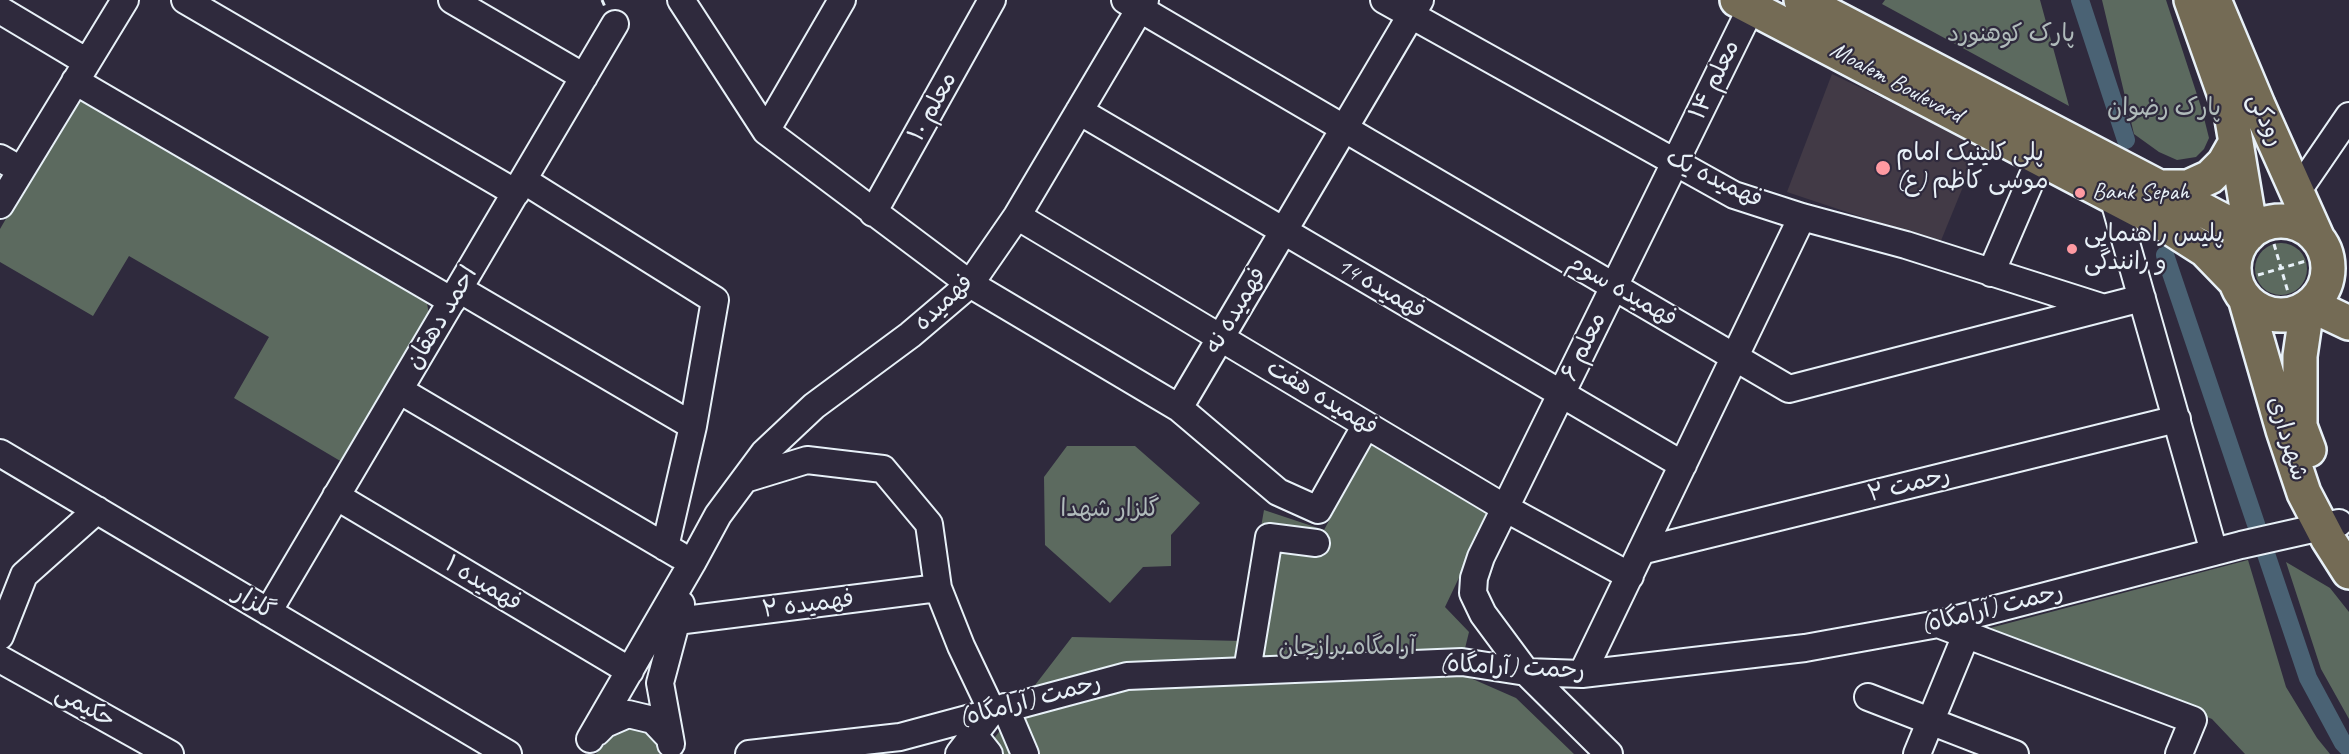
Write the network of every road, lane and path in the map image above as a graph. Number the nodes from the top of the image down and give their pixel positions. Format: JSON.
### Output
{"nodes":[{"id":1,"x":125,"y":0,"type":"edge"},
{"id":2,"x":185,"y":0,"type":"edge"},
{"id":3,"x":452,"y":0,"type":"edge"},
{"id":4,"x":681,"y":0,"type":"edge"},
{"id":5,"x":842,"y":0,"type":"edge"},
{"id":6,"x":992,"y":0,"type":"edge"},
{"id":7,"x":1384,"y":0,"type":"edge"},
{"id":8,"x":1801,"y":0,"type":"edge"},
{"id":9,"x":2191,"y":0,"type":"edge"},
{"id":10,"x":2214,"y":0,"type":"edge"},
{"id":11,"x":1137,"y":3,"type":"edge"},
{"id":12,"x":1744,"y":4,"type":"edge"},
{"id":13,"x":1416,"y":7,"type":"edge"},
{"id":14,"x":0,"y":10,"type":"edge"},
{"id":15,"x":615,"y":24,"type":"dead end"},
{"id":16,"x":81,"y":71,"type":"junction"},
{"id":17,"x":584,"y":77,"type":"junction"},
{"id":18,"x":1079,"y":111,"type":"junction"},
{"id":19,"x":2349,"y":116,"type":"edge"},
{"id":20,"x":2241,"y":120,"type":"junction"},
{"id":21,"x":1344,"y":128,"type":"junction"},
{"id":22,"x":766,"y":131,"type":"junction"},
{"id":23,"x":1677,"y":158,"type":"junction"},
{"id":24,"x":2040,"y":159,"type":"junction"},
{"id":25,"x":11,"y":164,"type":"edge"},
{"id":26,"x":519,"y":186,"type":"junction"},
{"id":27,"x":2159,"y":187,"type":"junction"},
{"id":28,"x":2297,"y":192,"type":"junction"},
{"id":29,"x":2113,"y":197,"type":"junction"},
{"id":30,"x":0,"y":205,"type":"edge"},
{"id":31,"x":873,"y":213,"type":"junction"},
{"id":32,"x":1017,"y":216,"type":"junction"},
{"id":33,"x":1802,"y":217,"type":"junction"},
{"id":34,"x":2256,"y":230,"type":"junction"},
{"id":35,"x":1283,"y":231,"type":"junction"},
{"id":36,"x":2331,"y":256,"type":"edge"},
{"id":37,"x":2281,"y":268,"type":"junction"},
{"id":38,"x":1991,"y":273,"type":"junction"},
{"id":39,"x":970,"y":284,"type":"junction"},
{"id":40,"x":1614,"y":286,"type":"junction"},
{"id":41,"x":2240,"y":290,"type":"junction"},
{"id":42,"x":455,"y":295,"type":"junction"},
{"id":43,"x":2142,"y":298,"type":"junction"},
{"id":44,"x":2105,"y":308,"type":"junction"},
{"id":45,"x":2304,"y":309,"type":"junction"},
{"id":46,"x":2349,"y":323,"type":"edge"},
{"id":47,"x":1221,"y":338,"type":"junction"},
{"id":48,"x":1735,"y":358,"type":"junction"},
{"id":49,"x":399,"y":390,"type":"junction"},
{"id":50,"x":1561,"y":394,"type":"junction"},
{"id":51,"x":1179,"y":408,"type":"junction"},
{"id":52,"x":2177,"y":419,"type":"junction"},
{"id":53,"x":1366,"y":425,"type":"junction"},
{"id":54,"x":693,"y":426,"type":"junction"},
{"id":55,"x":0,"y":453,"type":"edge"},
{"id":56,"x":1683,"y":465,"type":"junction"},
{"id":57,"x":745,"y":479,"type":"junction"},
{"id":58,"x":336,"y":496,"type":"junction"},
{"id":59,"x":1505,"y":508,"type":"junction"},
{"id":60,"x":97,"y":510,"type":"junction"},
{"id":61,"x":2337,"y":529,"type":"edge"},
{"id":62,"x":1316,"y":543,"type":"dead end"},
{"id":63,"x":665,"y":547,"type":"junction"},
{"id":64,"x":1641,"y":551,"type":"junction"},
{"id":65,"x":2214,"y":552,"type":"junction"},
{"id":66,"x":692,"y":563,"type":"junction"},
{"id":67,"x":2349,"y":572,"type":"edge"},
{"id":68,"x":1630,"y":576,"type":"junction"},
{"id":69,"x":938,"y":588,"type":"junction"},
{"id":70,"x":4,"y":607,"type":"edge"},
{"id":71,"x":268,"y":612,"type":"junction"},
{"id":72,"x":677,"y":621,"type":"junction"},
{"id":73,"x":1938,"y":624,"type":"junction"},
{"id":74,"x":1966,"y":635,"type":"junction"},
{"id":75,"x":0,"y":636,"type":"edge"},
{"id":76,"x":0,"y":659,"type":"edge"},
{"id":77,"x":1247,"y":670,"type":"junction"},
{"id":78,"x":630,"y":671,"type":"junction"},
{"id":79,"x":1526,"y":672,"type":"junction"},
{"id":80,"x":1582,"y":674,"type":"junction"},
{"id":81,"x":1868,"y":697,"type":"dead end"},
{"id":82,"x":999,"y":709,"type":"junction"},
{"id":83,"x":1930,"y":720,"type":"junction"},
{"id":84,"x":671,"y":746,"type":"edge"},
{"id":85,"x":585,"y":747,"type":"edge"},
{"id":86,"x":974,"y":748,"type":"edge"},
{"id":87,"x":170,"y":754,"type":"edge"},
{"id":88,"x":508,"y":754,"type":"edge"},
{"id":89,"x":749,"y":754,"type":"edge"},
{"id":90,"x":1025,"y":754,"type":"edge"},
{"id":91,"x":1609,"y":754,"type":"edge"},
{"id":92,"x":1917,"y":754,"type":"edge"},
{"id":93,"x":2015,"y":754,"type":"edge"},
{"id":94,"x":2179,"y":754,"type":"edge"}],
"edges":[{"from":1,"to":16,"type":"street"},
{"from":2,"to":26,"type":"street"},
{"from":3,"to":17,"type":"street"},
{"from":4,"to":22,"type":"street"},
{"from":5,"to":22,"type":"street"},
{"from":6,"to":31,"type":"street","name":"معلم ۱۰"},
{"from":7,"to":13,"type":"street","name":"فهمیده یک"},
{"from":8,"to":27,"type":"main road","name":"Moalem Boulevard"},
{"from":9,"to":20,"type":"main road","name":"رودکی"},
{"from":10,"to":20,"type":"main road","name":"رودکی"},
{"from":11,"to":18,"type":"street","name":"فهمیده"},
{"from":11,"to":21,"type":"street","name":"فهمیده سوم"},
{"from":12,"to":23,"type":"street","name":"معلم ۱۴"},
{"from":12,"to":24,"type":"main road","name":"Moalem Boulevard"},
{"from":13,"to":21,"type":"street","name":"فهمیده نه"},
{"from":13,"to":23,"type":"street","name":"فهمیده یک"},
{"from":14,"to":16,"type":"street"},
{"from":15,"to":17,"type":"street","name":"احمد دهقان"},
{"from":16,"to":25,"type":"street"},
{"from":16,"to":42,"type":"street"},
{"from":17,"to":26,"type":"street","name":"احمد دهقان"},
{"from":18,"to":32,"type":"street","name":"فهمیده"},
{"from":18,"to":35,"type":"street","name":"فهمیده 14"},
{"from":19,"to":28,"type":"street"},
{"from":20,"to":27,"type":"main road"},
{"from":20,"to":28,"type":"main road","name":"رودکی"},
{"from":20,"to":34,"type":"main road","name":"رودکی"},
{"from":21,"to":35,"type":"street","name":"فهمیده نه"},
{"from":21,"to":40,"type":"street","name":"فهمیده سوم"},
{"from":22,"to":31,"type":"street"},
{"from":23,"to":33,"type":"street","name":"فهمیده یک"},
{"from":23,"to":40,"type":"street","name":"معلم ۶"},
{"from":24,"to":29,"type":"main road","name":"Moalem Boulevard"},
{"from":24,"to":38,"type":"street"},
{"from":25,"to":30,"type":"street"},
{"from":26,"to":42,"type":"street","name":"احمد دهقان"},
{"from":26,"to":54,"type":"street"},
{"from":27,"to":34,"type":"main road","name":"Moalem Boulevard"},
{"from":28,"to":36,"type":"main road","name":"رودکی"},
{"from":29,"to":41,"type":"main road","name":"Moalem Boulevard"},
{"from":29,"to":43,"type":"street"},
{"from":31,"to":39,"type":"street"},
{"from":32,"to":39,"type":"street","name":"فهمیده"},
{"from":32,"to":47,"type":"street","name":"فهمیده هفت"},
{"from":33,"to":38,"type":"street","name":"فهمیده یک"},
{"from":33,"to":48,"type":"street"},
{"from":34,"to":36,"type":"main road"},
{"from":34,"to":37,"type":"path"},
{"from":34,"to":41,"type":"main road"},
{"from":35,"to":47,"type":"street","name":"فهمیده نه"},
{"from":35,"to":50,"type":"street","name":"فهمیده 14"},
{"from":36,"to":37,"type":"path"},
{"from":36,"to":45,"type":"main road"},
{"from":37,"to":41,"type":"path"},
{"from":37,"to":45,"type":"path"},
{"from":38,"to":44,"type":"street","name":"فهمیده یک"},
{"from":39,"to":51,"type":"street"},
{"from":39,"to":57,"type":"street","name":"فهمیده"},
{"from":40,"to":48,"type":"street","name":"فهمیده سوم"},
{"from":40,"to":50,"type":"street","name":"معلم ۶"},
{"from":41,"to":45,"type":"main road","name":"Moalem Boulevard"},
{"from":41,"to":61,"type":"main road","name":"شهرداری"},
{"from":42,"to":49,"type":"street","name":"احمد دهقان"},
{"from":42,"to":54,"type":"street"},
{"from":43,"to":44,"type":"street","name":"فهمیده سوم"},
{"from":43,"to":52,"type":"street"},
{"from":44,"to":48,"type":"street","name":"فهمیده سوم"},
{"from":45,"to":46,"type":"main road"},
{"from":45,"to":61,"type":"main road","name":"شهرداری"},
{"from":47,"to":51,"type":"street","name":"فهمیده نه"},
{"from":47,"to":53,"type":"street","name":"فهمیده هفت"},
{"from":48,"to":56,"type":"street"},
{"from":49,"to":58,"type":"street","name":"احمد دهقان"},
{"from":49,"to":63,"type":"street"},
{"from":50,"to":56,"type":"street","name":"فهمیده 14"},
{"from":50,"to":59,"type":"street","name":"معلم ۶"},
{"from":51,"to":53,"type":"street"},
{"from":52,"to":64,"type":"street","name":"رحمت ۲"},
{"from":52,"to":65,"type":"street"},
{"from":53,"to":59,"type":"street","name":"فهمیده هفت"},
{"from":54,"to":63,"type":"street"},
{"from":55,"to":60,"type":"street","name":"گلزار"},
{"from":56,"to":64,"type":"street"},
{"from":57,"to":66,"type":"street","name":"فهمیده"},
{"from":57,"to":69,"type":"street"},
{"from":58,"to":71,"type":"street","name":"احمد دهقان"},
{"from":58,"to":78,"type":"street","name":"فهمیده ۱"},
{"from":59,"to":68,"type":"street","name":"فهمیده هفت"},
{"from":59,"to":79,"type":"street","name":"معلم ۶"},
{"from":60,"to":70,"type":"street"},
{"from":60,"to":71,"type":"street","name":"گلزار"},
{"from":61,"to":65,"type":"street","name":"رحمت (آرامگاه)"},
{"from":61,"to":67,"type":"main road","name":"شهرداری"},
{"from":62,"to":77,"type":"street"},
{"from":63,"to":66,"type":"street"},
{"from":64,"to":68,"type":"street"},
{"from":65,"to":73,"type":"street","name":"رحمت (آرامگاه)"},
{"from":66,"to":72,"type":"street"},
{"from":66,"to":78,"type":"street"},
{"from":68,"to":80,"type":"street"},
{"from":69,"to":72,"type":"street","name":"فهمیده ۲"},
{"from":69,"to":82,"type":"street"},
{"from":70,"to":75,"type":"street"},
{"from":71,"to":88,"type":"street","name":"گلزار"},
{"from":72,"to":84,"type":"street"},
{"from":73,"to":74,"type":"street"},
{"from":73,"to":80,"type":"street","name":"رحمت (آرامگاه)"},
{"from":74,"to":83,"type":"street"},
{"from":74,"to":94,"type":"street"},
{"from":76,"to":87,"type":"street","name":"حکیمی"},
{"from":77,"to":79,"type":"street","name":"رحمت (آرامگاه)"},
{"from":77,"to":82,"type":"street","name":"رحمت (آرامگاه)"},
{"from":78,"to":85,"type":"street"},
{"from":79,"to":80,"type":"street","name":"رحمت (آرامگاه)"},
{"from":79,"to":91,"type":"street","name":"معلم ۶"},
{"from":81,"to":83,"type":"street"},
{"from":82,"to":86,"type":"street"},
{"from":82,"to":89,"type":"street","name":"رحمت (آرامگاه)"},
{"from":82,"to":90,"type":"street"},
{"from":83,"to":92,"type":"street"},
{"from":83,"to":93,"type":"street"},
{"from":84,"to":85,"type":"street"}]}
